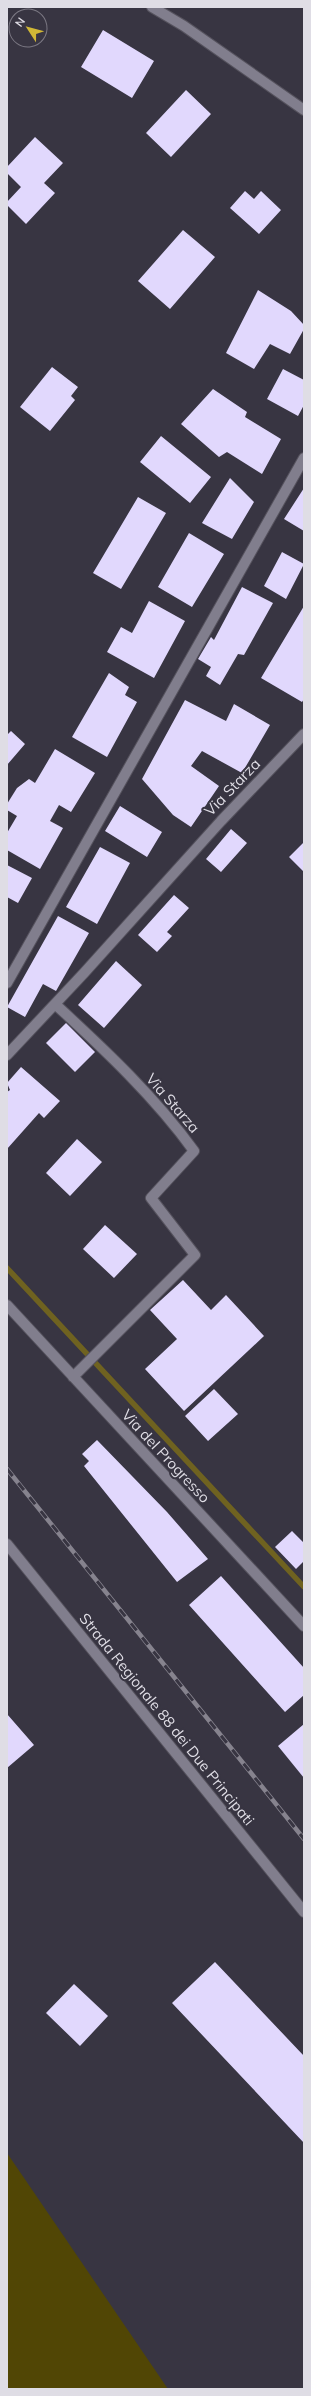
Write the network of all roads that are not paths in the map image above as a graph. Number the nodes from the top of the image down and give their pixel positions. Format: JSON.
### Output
{"nodes":[{"id":1,"x":152,"y":7,"type":"edge"},
{"id":2,"x":304,"y":110,"type":"edge"},
{"id":3,"x":304,"y":458,"type":"edge"},
{"id":4,"x":304,"y":734,"type":"edge"},
{"id":5,"x":7,"y":983,"type":"edge"},
{"id":6,"x":55,"y":1004,"type":"junction"},
{"id":7,"x":7,"y":1055,"type":"edge"},
{"id":8,"x":7,"y":1305,"type":"edge"},
{"id":9,"x":73,"y":1377,"type":"junction"},
{"id":10,"x":7,"y":1544,"type":"edge"},
{"id":11,"x":304,"y":1626,"type":"edge"},
{"id":12,"x":304,"y":1912,"type":"edge"}],
"edges":[{"from":1,"to":2,"type":"street"},
{"from":3,"to":5,"type":"street"},
{"from":4,"to":6,"type":"street","name":"Via Starza"},
{"from":6,"to":7,"type":"street","name":"Via Starza"},
{"from":6,"to":9,"type":"street","name":"Via Starza"},
{"from":8,"to":9,"type":"street","name":"Via del Progresso"},
{"from":9,"to":11,"type":"street","name":"Via del Progresso"},
{"from":10,"to":12,"type":"street","name":"Strada Regionale 88 dei Due Principati"}]}
